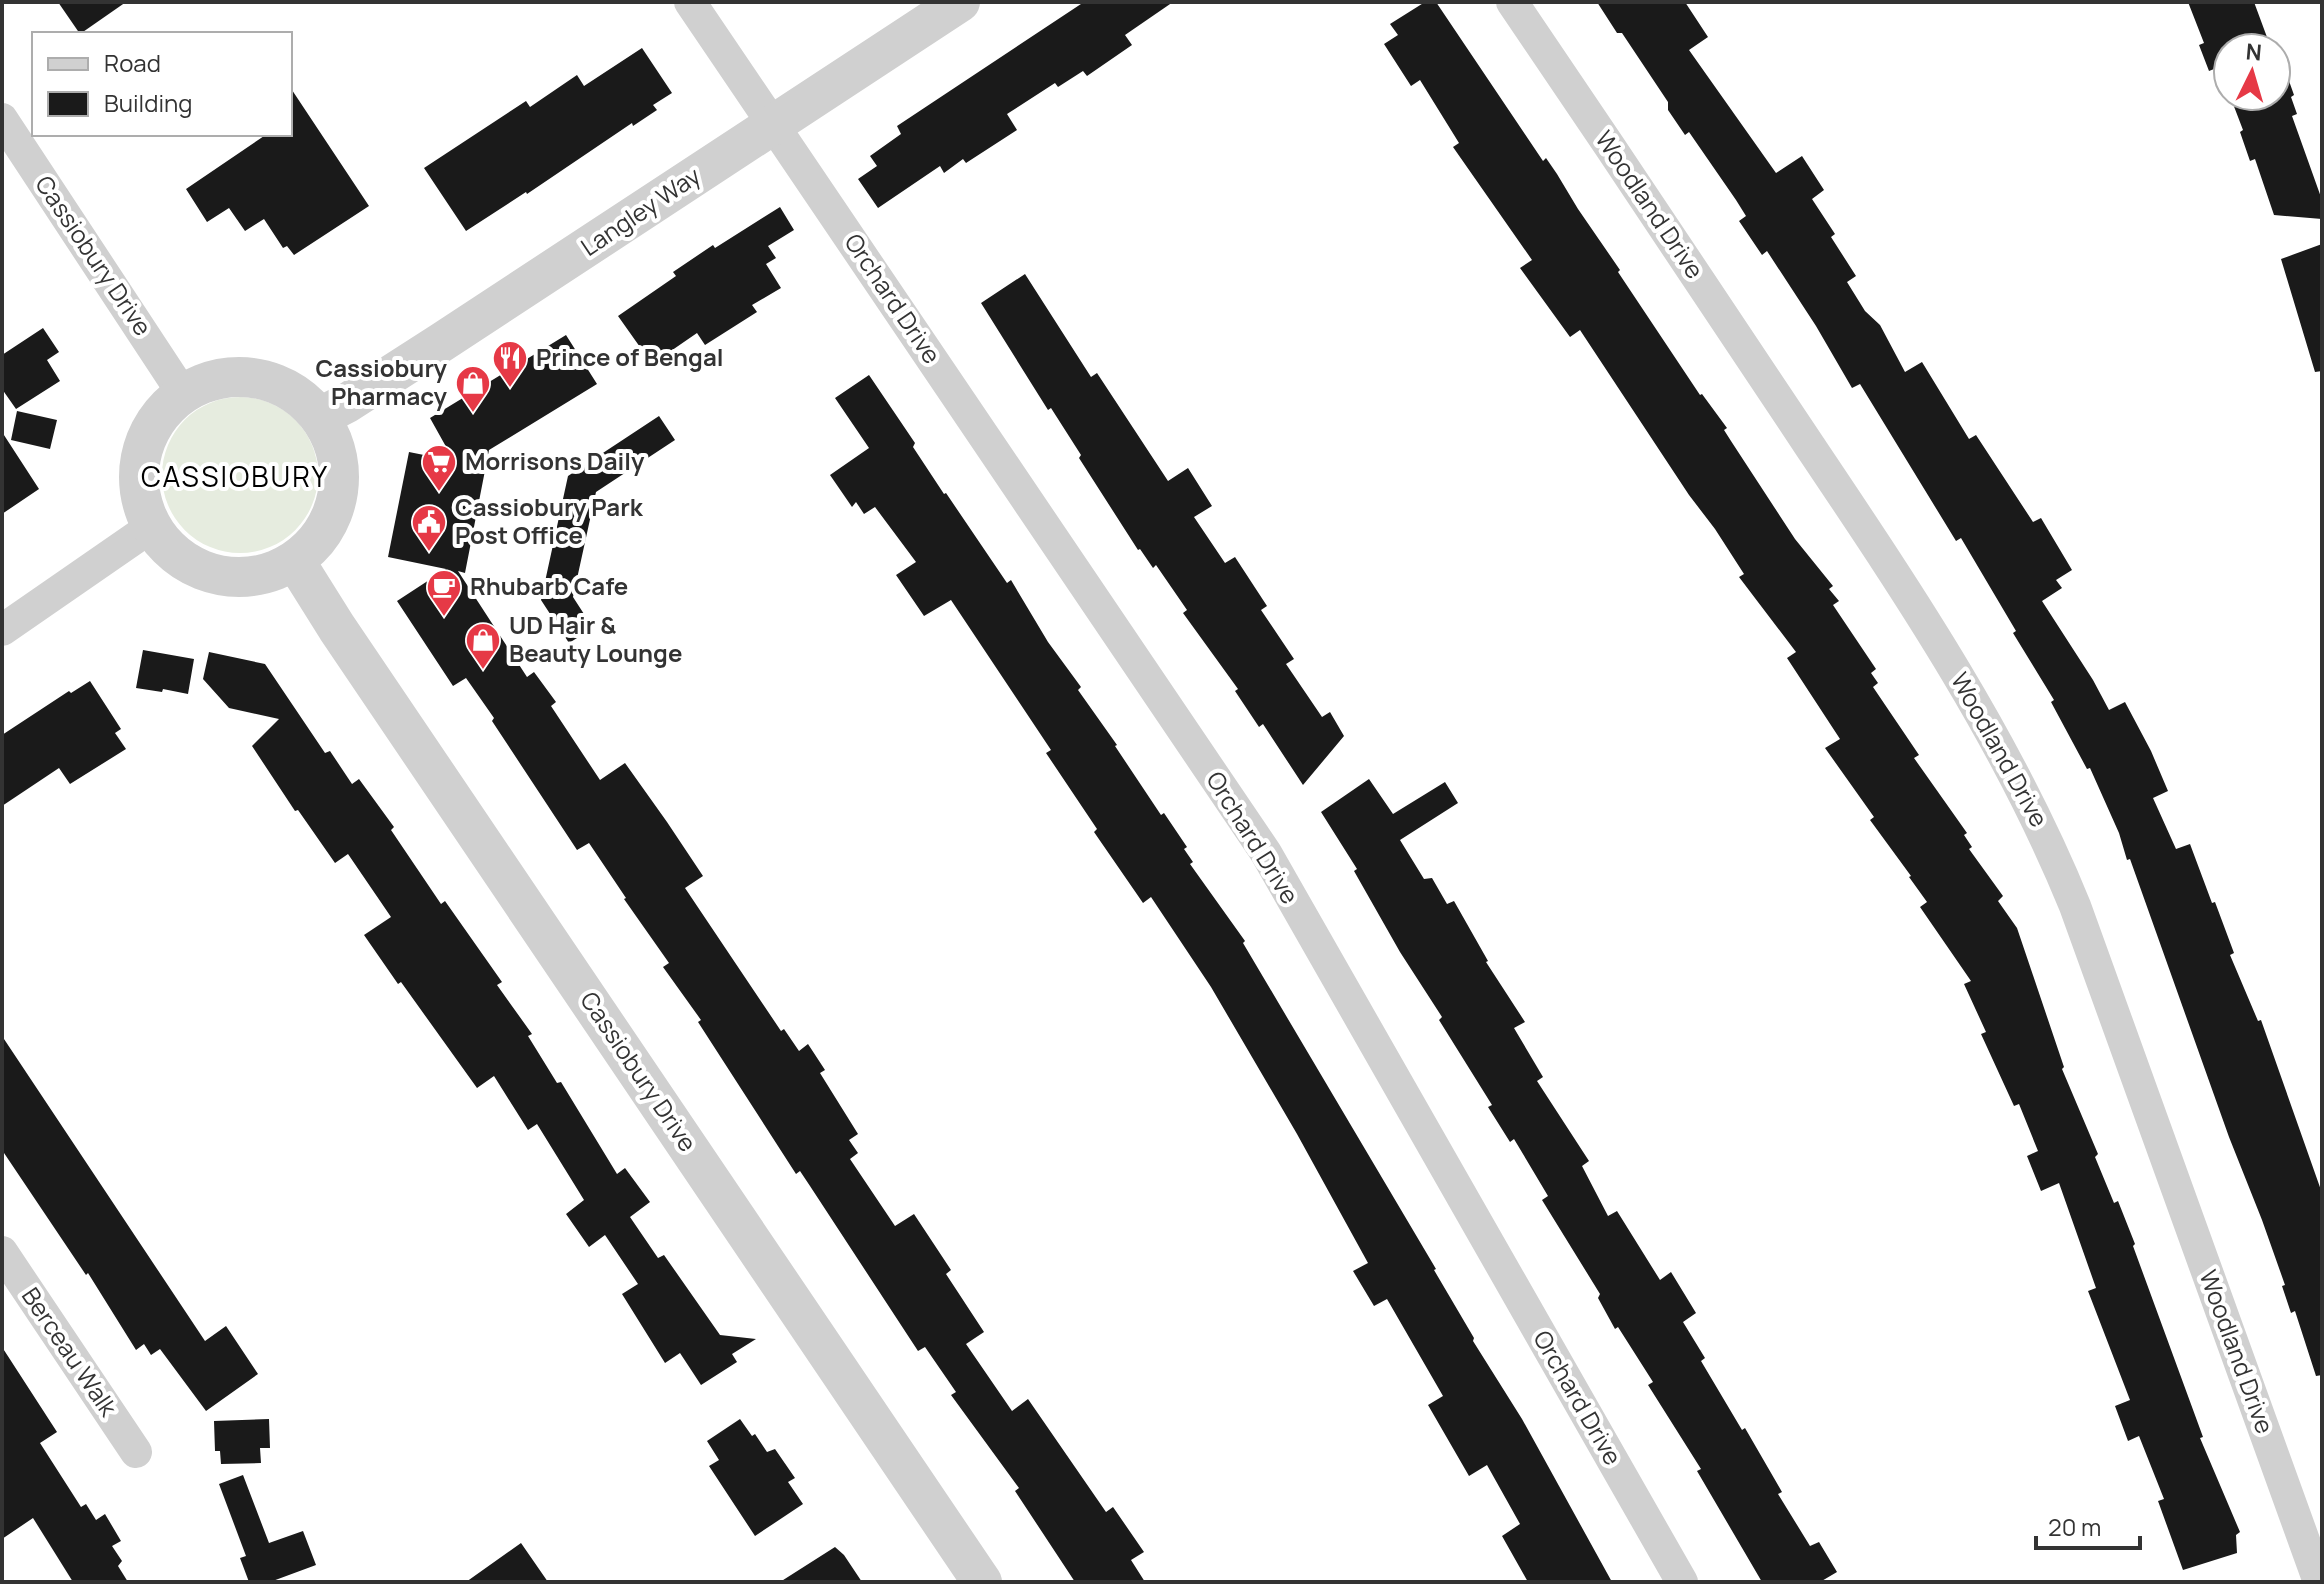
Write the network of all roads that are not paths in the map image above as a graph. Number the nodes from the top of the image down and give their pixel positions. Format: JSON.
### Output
{"nodes":[{"id":1,"x":690,"y":2,"type":"edge"},
{"id":2,"x":960,"y":2,"type":"edge"},
{"id":3,"x":1512,"y":2,"type":"edge"},
{"id":4,"x":2,"y":119,"type":"edge"},
{"id":5,"x":773,"y":125,"type":"junction"},
{"id":6,"x":183,"y":394,"type":"junction"},
{"id":7,"x":320,"y":417,"type":"junction"},
{"id":8,"x":151,"y":527,"type":"junction"},
{"id":9,"x":295,"y":561,"type":"junction"},
{"id":10,"x":2,"y":630,"type":"edge"},
{"id":11,"x":2,"y":1252,"type":"edge"},
{"id":12,"x":136,"y":1452,"type":"dead end"},
{"id":13,"x":982,"y":1582,"type":"edge"},
{"id":14,"x":1682,"y":1582,"type":"edge"},
{"id":15,"x":2319,"y":1582,"type":"edge"}],
"edges":[{"from":1,"to":5,"type":"street","name":"Orchard Drive"},
{"from":2,"to":5,"type":"street","name":"Langley Way"},
{"from":3,"to":15,"type":"street","name":"Woodland Drive"},
{"from":4,"to":6,"type":"street","name":"Cassiobury Drive"},
{"from":5,"to":7,"type":"street","name":"Langley Way"},
{"from":5,"to":14,"type":"street","name":"Orchard Drive"},
{"from":6,"to":7,"type":"street"},
{"from":6,"to":8,"type":"street"},
{"from":7,"to":9,"type":"street"},
{"from":8,"to":9,"type":"street"},
{"from":8,"to":10,"type":"street"},
{"from":9,"to":13,"type":"street","name":"Cassiobury Drive"},
{"from":11,"to":12,"type":"street","name":"Berceau Walk"}]}
